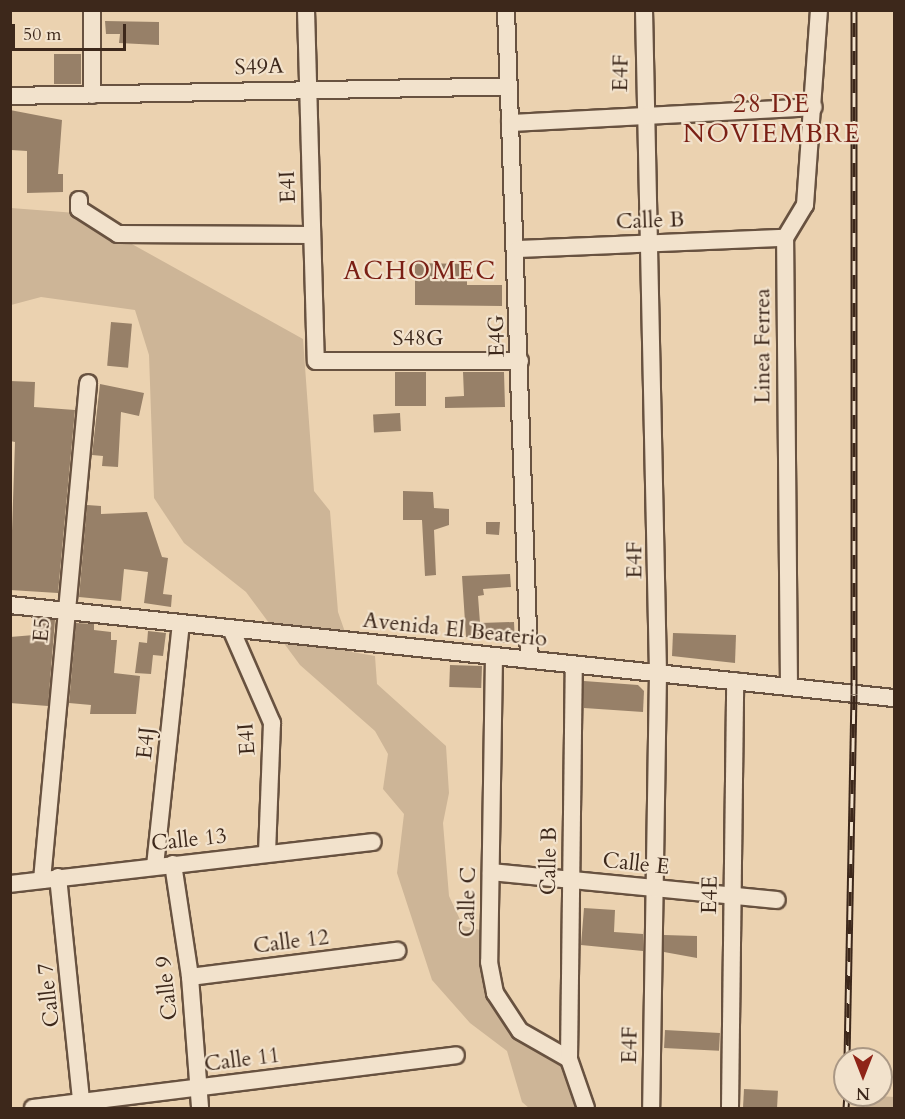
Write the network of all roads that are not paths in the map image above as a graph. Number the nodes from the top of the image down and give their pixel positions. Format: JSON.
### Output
{"nodes":[{"id":1,"x":92,"y":10,"type":"edge"},
{"id":2,"x":306,"y":10,"type":"edge"},
{"id":3,"x":506,"y":10,"type":"edge"},
{"id":4,"x":644,"y":10,"type":"edge"},
{"id":5,"x":819,"y":10,"type":"edge"},
{"id":6,"x":509,"y":86,"type":"junction"},
{"id":7,"x":308,"y":87,"type":"junction"},
{"id":8,"x":92,"y":95,"type":"junction"},
{"id":9,"x":10,"y":96,"type":"edge"},
{"id":10,"x":814,"y":107,"type":"junction"},
{"id":11,"x":643,"y":116,"type":"junction"},
{"id":12,"x":510,"y":123,"type":"junction"},
{"id":13,"x":79,"y":200,"type":"dead end"},
{"id":14,"x":312,"y":235,"type":"junction"},
{"id":15,"x":785,"y":238,"type":"junction"},
{"id":16,"x":647,"y":243,"type":"junction"},
{"id":17,"x":518,"y":249,"type":"junction"},
{"id":18,"x":316,"y":361,"type":"joint"},
{"id":19,"x":520,"y":361,"type":"junction"},
{"id":20,"x":88,"y":383,"type":"dead end"},
{"id":21,"x":10,"y":605,"type":"edge"},
{"id":22,"x":67,"y":611,"type":"junction"},
{"id":23,"x":181,"y":624,"type":"junction"},
{"id":24,"x":231,"y":629,"type":"junction"},
{"id":25,"x":494,"y":656,"type":"junction"},
{"id":26,"x":529,"y":660,"type":"junction"},
{"id":27,"x":574,"y":664,"type":"junction"},
{"id":28,"x":658,"y":673,"type":"junction"},
{"id":29,"x":735,"y":681,"type":"junction"},
{"id":30,"x":789,"y":687,"type":"junction"},
{"id":31,"x":894,"y":698,"type":"edge"},
{"id":32,"x":373,"y":842,"type":"dead end"},
{"id":33,"x":267,"y":853,"type":"junction"},
{"id":34,"x":173,"y":864,"type":"junction"},
{"id":35,"x":155,"y":866,"type":"junction"},
{"id":36,"x":491,"y":872,"type":"junction"},
{"id":37,"x":50,"y":879,"type":"junction"},
{"id":38,"x":571,"y":880,"type":"junction"},
{"id":39,"x":10,"y":884,"type":"edge"},
{"id":40,"x":655,"y":888,"type":"junction"},
{"id":41,"x":733,"y":896,"type":"junction"},
{"id":42,"x":777,"y":900,"type":"dead end"},
{"id":43,"x":397,"y":951,"type":"dead end"},
{"id":44,"x":190,"y":977,"type":"junction"},
{"id":45,"x":456,"y":1055,"type":"dead end"},
{"id":46,"x":569,"y":1059,"type":"junction"},
{"id":47,"x":198,"y":1088,"type":"junction"},
{"id":48,"x":82,"y":1105,"type":"edge"},
{"id":49,"x":33,"y":1108,"type":"edge"},
{"id":50,"x":200,"y":1108,"type":"edge"},
{"id":51,"x":586,"y":1108,"type":"edge"},
{"id":52,"x":651,"y":1108,"type":"edge"},
{"id":53,"x":730,"y":1108,"type":"edge"}],
"edges":[{"from":1,"to":8,"type":"street"},
{"from":2,"to":7,"type":"street","name":"E4I"},
{"from":3,"to":6,"type":"street","name":"E4G"},
{"from":4,"to":11,"type":"street","name":"E4F"},
{"from":5,"to":10,"type":"street"},
{"from":6,"to":7,"type":"street","name":"S49A"},
{"from":6,"to":12,"type":"street","name":"E4G"},
{"from":7,"to":8,"type":"street","name":"S49A"},
{"from":7,"to":14,"type":"street","name":"E4I"},
{"from":8,"to":9,"type":"street","name":"S49A"},
{"from":10,"to":11,"type":"street"},
{"from":10,"to":15,"type":"street"},
{"from":11,"to":12,"type":"street"},
{"from":11,"to":16,"type":"street","name":"E4F"},
{"from":12,"to":17,"type":"street","name":"E4G"},
{"from":13,"to":14,"type":"street"},
{"from":14,"to":18,"type":"street","name":"E4I"},
{"from":15,"to":16,"type":"street","name":"Calle B"},
{"from":15,"to":30,"type":"street","name":"Linea Ferrea"},
{"from":16,"to":17,"type":"street","name":"Calle B"},
{"from":16,"to":28,"type":"street","name":"E4F"},
{"from":17,"to":19,"type":"street","name":"E4G"},
{"from":18,"to":19,"type":"street","name":"S48G"},
{"from":19,"to":26,"type":"street","name":"E4G"},
{"from":20,"to":22,"type":"street","name":"E5"},
{"from":21,"to":22,"type":"street","name":"Avenida El Beaterio"},
{"from":22,"to":23,"type":"street","name":"Avenida El Beaterio"},
{"from":22,"to":37,"type":"street","name":"E5"},
{"from":23,"to":24,"type":"street","name":"Avenida El Beaterio"},
{"from":23,"to":35,"type":"street","name":"E4J"},
{"from":24,"to":25,"type":"street","name":"Avenida El Beaterio"},
{"from":24,"to":33,"type":"street","name":"E4I"},
{"from":25,"to":26,"type":"street","name":"Avenida El Beaterio"},
{"from":25,"to":36,"type":"street","name":"Calle C"},
{"from":26,"to":27,"type":"street","name":"Avenida El Beaterio"},
{"from":27,"to":28,"type":"street","name":"Avenida El Beaterio"},
{"from":27,"to":38,"type":"street","name":"Calle B"},
{"from":28,"to":29,"type":"street","name":"Avenida El Beaterio"},
{"from":28,"to":40,"type":"street","name":"E4F"},
{"from":29,"to":30,"type":"street","name":"Avenida El Beaterio"},
{"from":29,"to":41,"type":"street","name":"E4E"},
{"from":30,"to":31,"type":"street","name":"Avenida El Beaterio"},
{"from":32,"to":33,"type":"street","name":"Calle 13"},
{"from":33,"to":34,"type":"street","name":"Calle 13"},
{"from":34,"to":35,"type":"street","name":"Calle 13"},
{"from":34,"to":44,"type":"street","name":"Calle 9"},
{"from":35,"to":37,"type":"street","name":"Calle 13"},
{"from":36,"to":38,"type":"street","name":"Calle E"},
{"from":36,"to":46,"type":"street","name":"Calle C"},
{"from":37,"to":39,"type":"street","name":"Calle 13"},
{"from":37,"to":48,"type":"street","name":"Calle 7"},
{"from":38,"to":40,"type":"street","name":"Calle E"},
{"from":38,"to":46,"type":"street","name":"Calle B"},
{"from":40,"to":41,"type":"street","name":"Calle E"},
{"from":40,"to":52,"type":"street","name":"E4F"},
{"from":41,"to":42,"type":"street","name":"Calle E"},
{"from":41,"to":53,"type":"street","name":"E4E"},
{"from":43,"to":44,"type":"street","name":"Calle 12"},
{"from":44,"to":47,"type":"street","name":"Calle 9"},
{"from":45,"to":47,"type":"street","name":"Calle 11"},
{"from":46,"to":51,"type":"street"},
{"from":47,"to":48,"type":"street","name":"Calle 11"},
{"from":47,"to":50,"type":"street","name":"Calle 9"},
{"from":48,"to":49,"type":"street","name":"Calle 11"}]}
